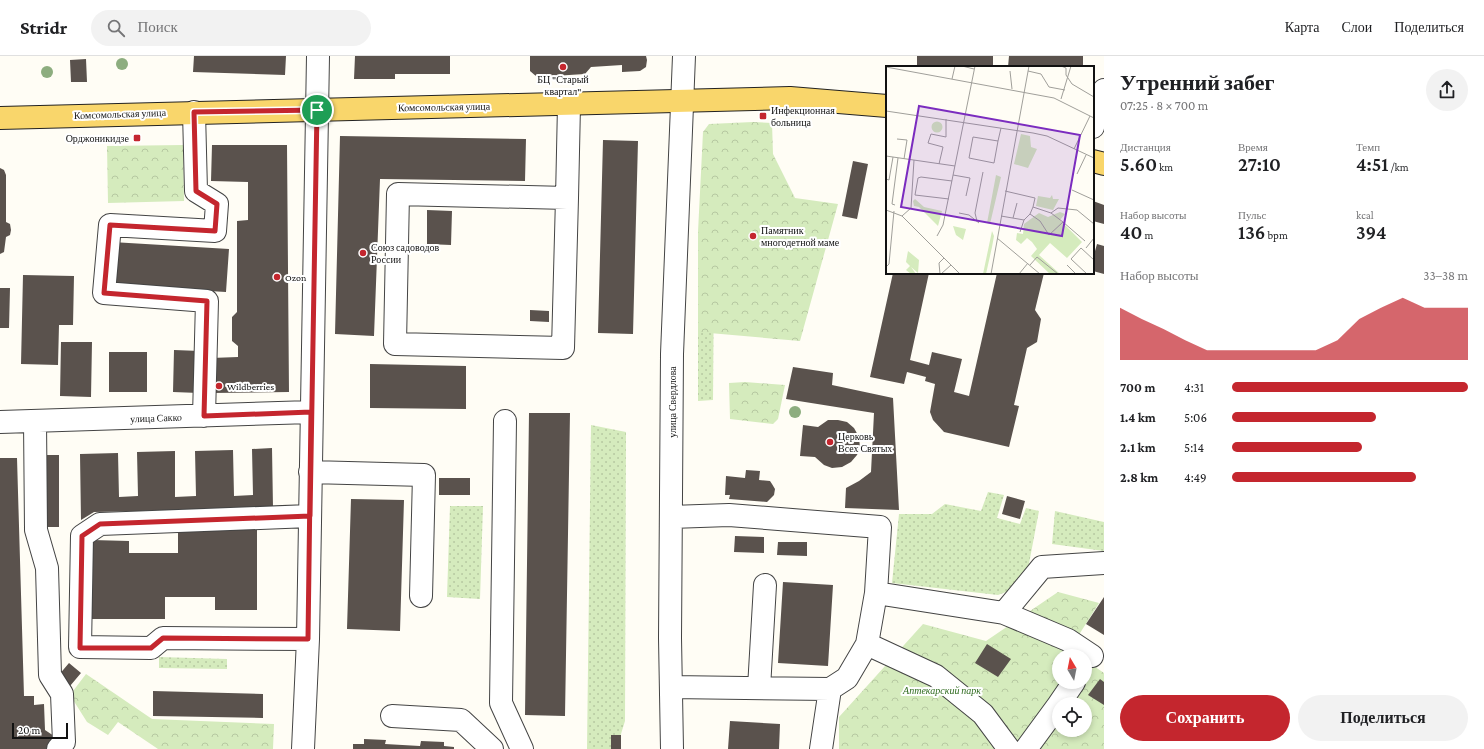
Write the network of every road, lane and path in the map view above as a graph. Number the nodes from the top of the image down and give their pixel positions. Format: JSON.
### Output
{"nodes":[{"id":1,"x":318,"y":56,"type":"edge"},
{"id":2,"x":684,"y":56,"type":"edge"},
{"id":3,"x":1104,"y":90,"type":"edge"},
{"id":4,"x":683,"y":100,"type":"junction"},
{"id":5,"x":569,"y":104,"type":"junction"},
{"id":6,"x":886,"y":106,"type":"edge"},
{"id":7,"x":317,"y":110,"type":"junction"},
{"id":8,"x":194,"y":112,"type":"junction"},
{"id":9,"x":0,"y":118,"type":"edge"},
{"id":10,"x":1094,"y":124,"type":"edge"},
{"id":11,"x":1094,"y":161,"type":"edge"},
{"id":12,"x":1104,"y":164,"type":"edge"},
{"id":13,"x":567,"y":198,"type":"junction"},
{"id":14,"x":311,"y":412,"type":"junction"},
{"id":15,"x":204,"y":416,"type":"junction"},
{"id":16,"x":35,"y":421,"type":"junction"},
{"id":17,"x":505,"y":421,"type":"dead end"},
{"id":18,"x":0,"y":422,"type":"edge"},
{"id":19,"x":310,"y":472,"type":"junction"},
{"id":20,"x":310,"y":516,"type":"junction"},
{"id":21,"x":671,"y":517,"type":"junction"},
{"id":22,"x":1104,"y":563,"type":"edge"},
{"id":23,"x":765,"y":585,"type":"dead end"},
{"id":24,"x":876,"y":593,"type":"junction"},
{"id":25,"x":421,"y":596,"type":"dead end"},
{"id":26,"x":1004,"y":613,"type":"junction"},
{"id":27,"x":308,"y":639,"type":"junction"},
{"id":28,"x":867,"y":644,"type":"junction"},
{"id":29,"x":1094,"y":662,"type":"edge"},
{"id":30,"x":671,"y":687,"type":"junction"},
{"id":31,"x":759,"y":688,"type":"junction"},
{"id":32,"x":830,"y":689,"type":"junction"},
{"id":33,"x":1052,"y":714,"type":"edge"},
{"id":34,"x":392,"y":716,"type":"dead end"},
{"id":35,"x":58,"y":749,"type":"edge"},
{"id":36,"x":303,"y":749,"type":"edge"},
{"id":37,"x":492,"y":749,"type":"edge"},
{"id":38,"x":522,"y":749,"type":"edge"},
{"id":39,"x":672,"y":749,"type":"edge"},
{"id":40,"x":821,"y":749,"type":"edge"},
{"id":41,"x":1009,"y":749,"type":"edge"},
{"id":42,"x":1026,"y":749,"type":"edge"}],
"edges":[{"from":1,"to":7,"type":"street"},
{"from":2,"to":4,"type":"street","name":"улица Свердлова"},
{"from":3,"to":10,"type":"street"},
{"from":4,"to":5,"type":"main road","name":"Комсомольская улица"},
{"from":4,"to":6,"type":"main road","name":"Комсомольская улица"},
{"from":4,"to":21,"type":"street","name":"улица Свердлова"},
{"from":5,"to":7,"type":"main road","name":"Комсомольская улица"},
{"from":5,"to":13,"type":"street"},
{"from":7,"to":8,"type":"main road","name":"Комсомольская улица"},
{"from":7,"to":14,"type":"street"},
{"from":8,"to":9,"type":"main road","name":"Комсомольская улица"},
{"from":8,"to":15,"type":"street"},
{"from":11,"to":12,"type":"main road"},
{"from":13,"to":13,"type":"street"},
{"from":14,"to":15,"type":"street","name":"улица Сакко"},
{"from":14,"to":19,"type":"street"},
{"from":15,"to":16,"type":"street","name":"улица Сакко"},
{"from":16,"to":18,"type":"street","name":"улица Сакко"},
{"from":16,"to":35,"type":"street"},
{"from":17,"to":38,"type":"street"},
{"from":19,"to":20,"type":"street"},
{"from":19,"to":25,"type":"street"},
{"from":20,"to":27,"type":"street"},
{"from":20,"to":27,"type":"street"},
{"from":21,"to":24,"type":"street"},
{"from":21,"to":30,"type":"street","name":"улица Свердлова"},
{"from":22,"to":26,"type":"street"},
{"from":23,"to":31,"type":"street"},
{"from":24,"to":26,"type":"street"},
{"from":24,"to":28,"type":"street"},
{"from":26,"to":29,"type":"street"},
{"from":27,"to":36,"type":"street"},
{"from":28,"to":32,"type":"street"},
{"from":28,"to":41,"type":"street"},
{"from":30,"to":31,"type":"street"},
{"from":30,"to":39,"type":"street","name":"улица Свердлова"},
{"from":31,"to":32,"type":"street"},
{"from":32,"to":40,"type":"street"},
{"from":33,"to":42,"type":"street"},
{"from":34,"to":37,"type":"street"}]}
